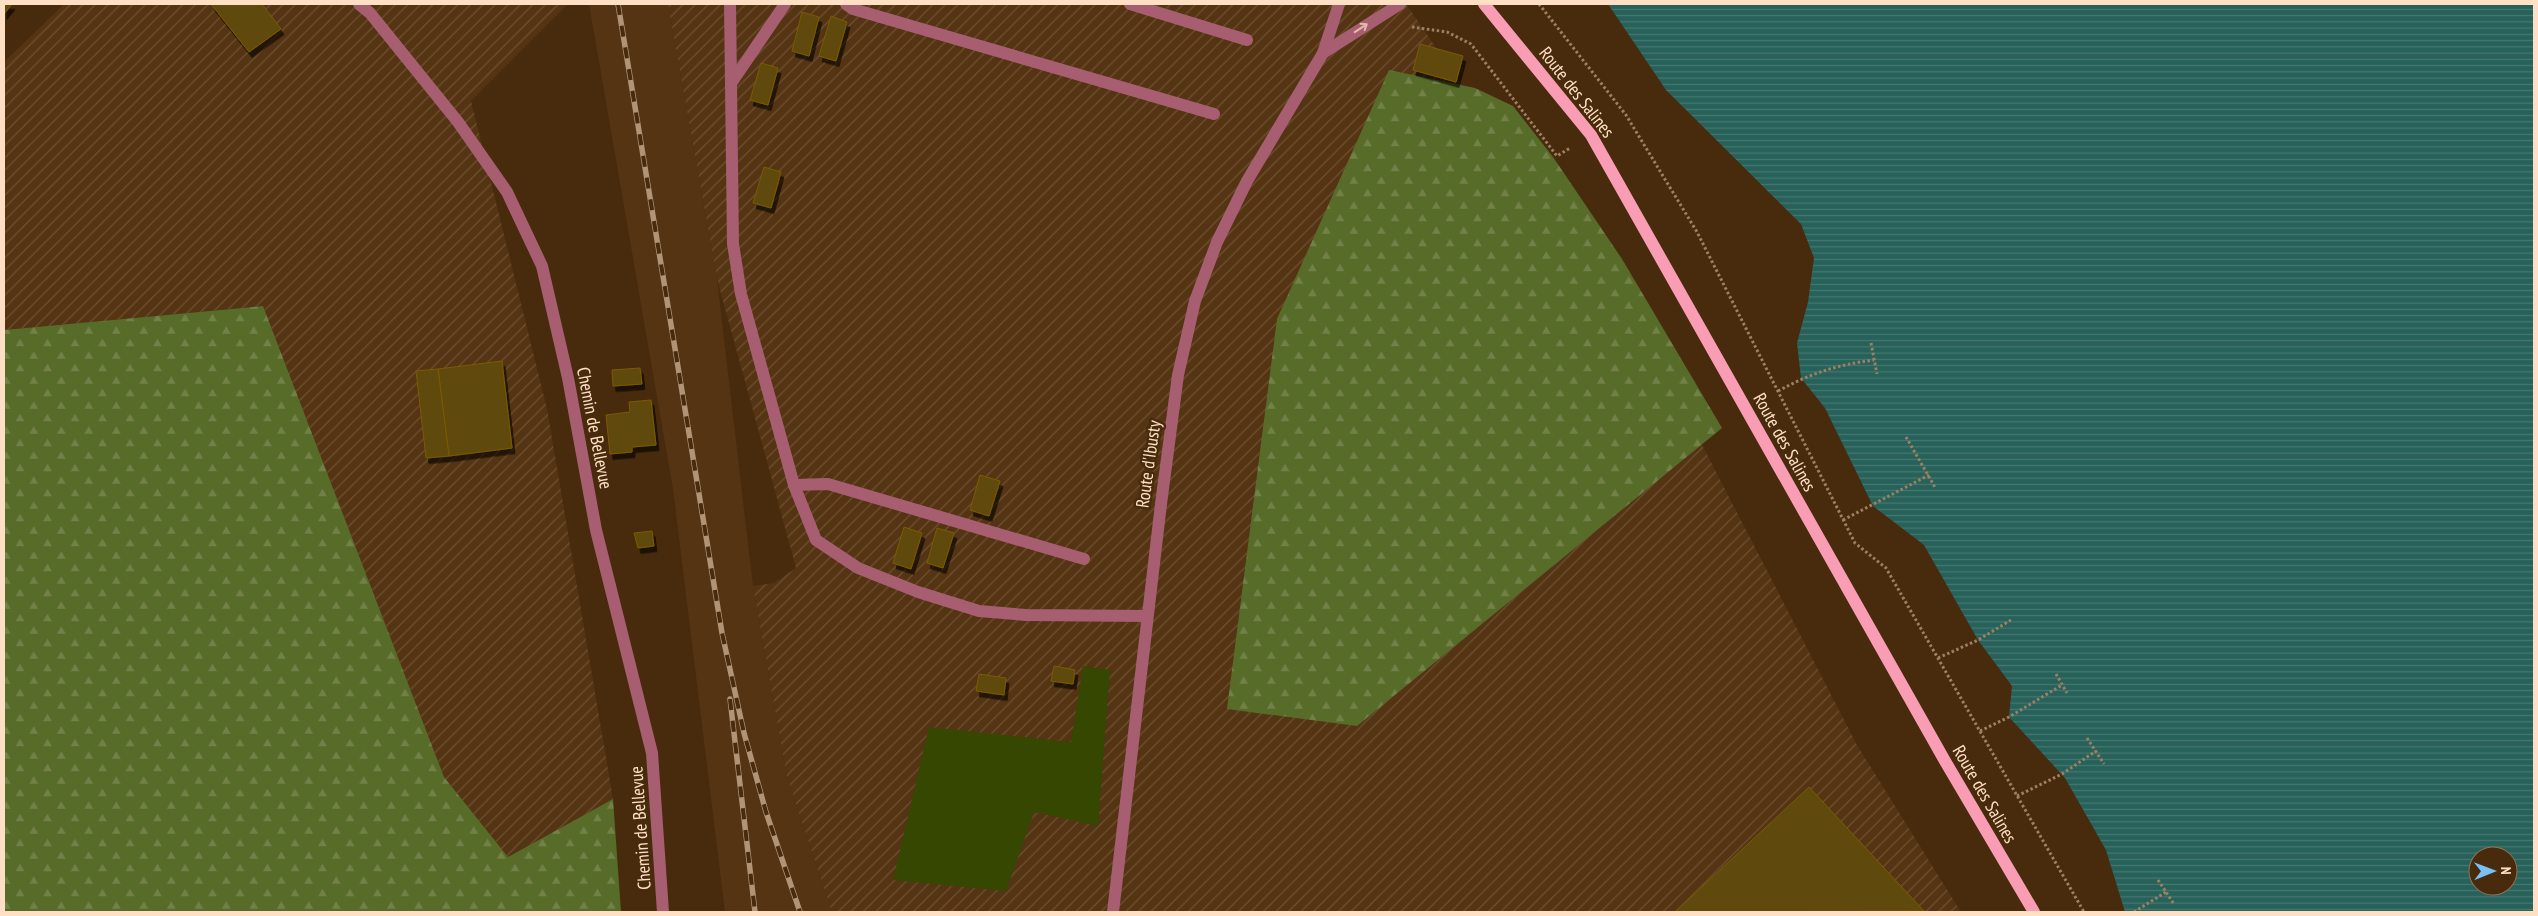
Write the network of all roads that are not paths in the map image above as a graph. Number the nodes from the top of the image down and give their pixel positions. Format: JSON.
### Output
{"nodes":[{"id":1,"x":359,"y":4,"type":"edge"},
{"id":2,"x":730,"y":4,"type":"edge"},
{"id":3,"x":785,"y":4,"type":"edge"},
{"id":4,"x":846,"y":4,"type":"edge"},
{"id":5,"x":1130,"y":4,"type":"edge"},
{"id":6,"x":1339,"y":4,"type":"edge"},
{"id":7,"x":1399,"y":4,"type":"edge"},
{"id":8,"x":1484,"y":4,"type":"edge"},
{"id":9,"x":1247,"y":40,"type":"dead end"},
{"id":10,"x":1323,"y":53,"type":"junction"},
{"id":11,"x":731,"y":82,"type":"junction"},
{"id":12,"x":1214,"y":114,"type":"dead end"},
{"id":13,"x":794,"y":485,"type":"junction"},
{"id":14,"x":1084,"y":559,"type":"dead end"},
{"id":15,"x":1147,"y":616,"type":"junction"},
{"id":16,"x":663,"y":912,"type":"edge"},
{"id":17,"x":1112,"y":912,"type":"edge"},
{"id":18,"x":2034,"y":912,"type":"edge"}],
"edges":[{"from":1,"to":16,"type":"street","name":"Chemin de Bellevue"},
{"from":2,"to":11,"type":"street"},
{"from":3,"to":11,"type":"street"},
{"from":4,"to":12,"type":"street"},
{"from":5,"to":9,"type":"street"},
{"from":6,"to":10,"type":"street"},
{"from":10,"to":7,"type":"street","one_way":true},
{"from":8,"to":18,"type":"main road","name":"Route des Salines"},
{"from":10,"to":15,"type":"street","name":"Route d'Ibusty"},
{"from":11,"to":13,"type":"street"},
{"from":13,"to":14,"type":"street"},
{"from":13,"to":15,"type":"street"},
{"from":15,"to":17,"type":"street","name":"Route d'Ibusty"}]}
